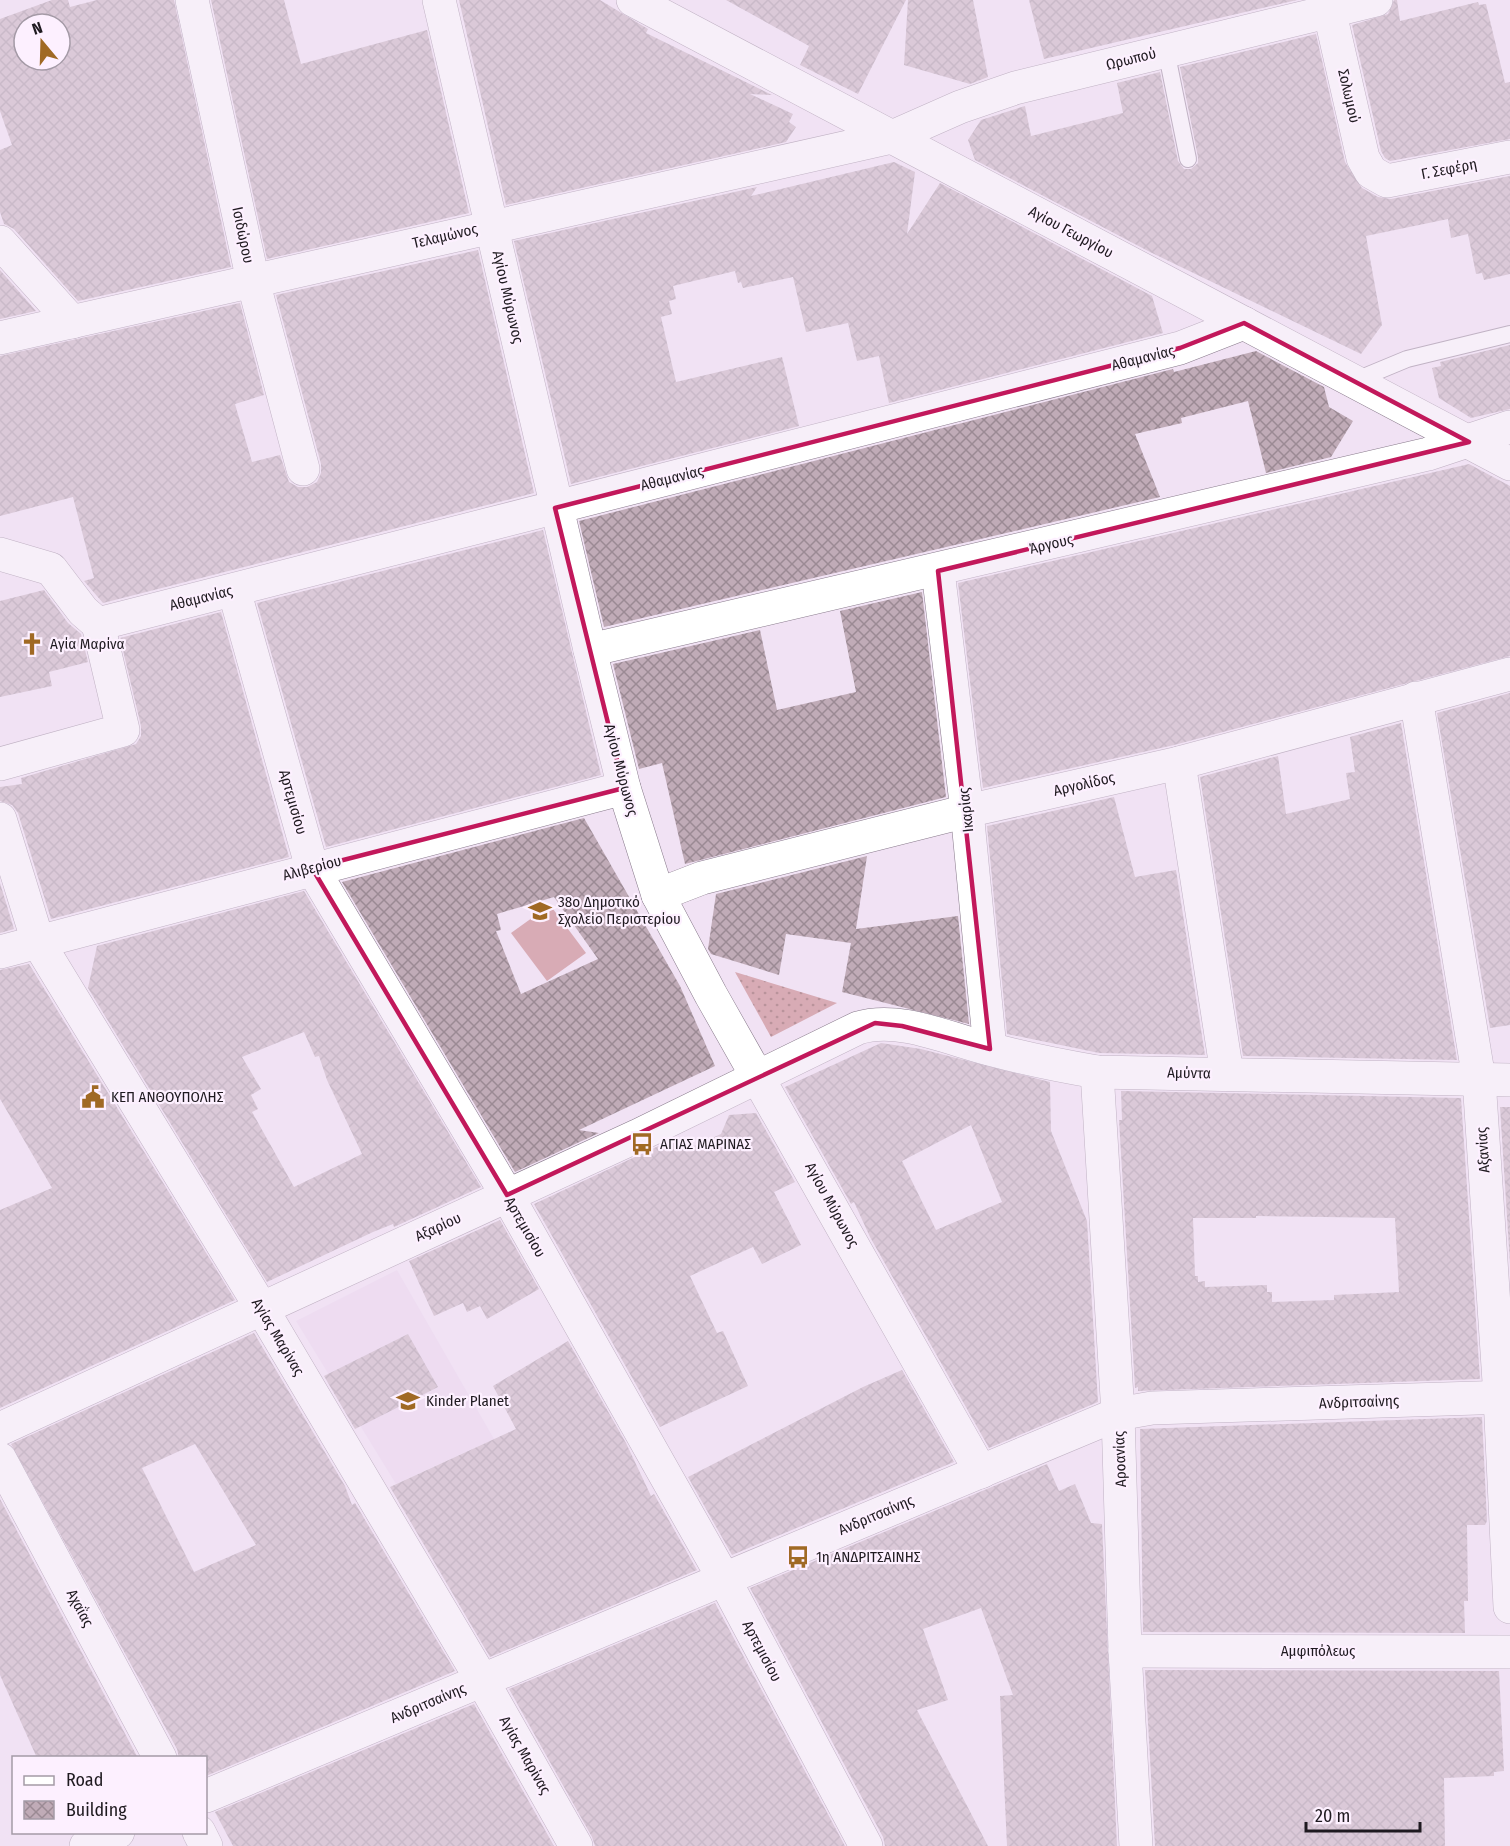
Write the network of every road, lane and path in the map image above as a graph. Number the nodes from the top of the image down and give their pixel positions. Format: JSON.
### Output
{"nodes":[{"id":1,"x":192,"y":0,"type":"edge"},
{"id":2,"x":439,"y":0,"type":"edge"},
{"id":3,"x":633,"y":0,"type":"edge"},
{"id":4,"x":1376,"y":0,"type":"edge"},
{"id":5,"x":1328,"y":5,"type":"edge"},
{"id":6,"x":1166,"y":50,"type":"junction"},
{"id":7,"x":892,"y":137,"type":"junction"},
{"id":8,"x":1510,"y":157,"type":"edge"},
{"id":9,"x":1188,"y":159,"type":"dead end"},
{"id":10,"x":1387,"y":180,"type":"joint"},
{"id":11,"x":492,"y":225,"type":"junction"},
{"id":12,"x":0,"y":242,"type":"edge"},
{"id":13,"x":253,"y":281,"type":"junction"},
{"id":14,"x":72,"y":322,"type":"junction"},
{"id":15,"x":1244,"y":323,"type":"junction"},
{"id":16,"x":1510,"y":334,"type":"edge"},
{"id":17,"x":0,"y":338,"type":"edge"},
{"id":18,"x":1353,"y":381,"type":"junction"},
{"id":19,"x":1510,"y":428,"type":"edge"},
{"id":20,"x":1468,"y":442,"type":"junction"},
{"id":21,"x":1510,"y":464,"type":"edge"},
{"id":22,"x":303,"y":469,"type":"dead end"},
{"id":23,"x":555,"y":508,"type":"junction"},
{"id":24,"x":0,"y":554,"type":"edge"},
{"id":25,"x":938,"y":571,"type":"junction"},
{"id":26,"x":234,"y":590,"type":"junction"},
{"id":27,"x":98,"y":624,"type":"junction"},
{"id":28,"x":590,"y":651,"type":"junction"},
{"id":29,"x":1510,"y":674,"type":"edge"},
{"id":30,"x":1416,"y":698,"type":"junction"},
{"id":31,"x":1179,"y":763,"type":"junction"},
{"id":32,"x":0,"y":764,"type":"edge"},
{"id":33,"x":624,"y":788,"type":"junction"},
{"id":34,"x":967,"y":811,"type":"junction"},
{"id":35,"x":0,"y":819,"type":"edge"},
{"id":36,"x":312,"y":868,"type":"junction"},
{"id":37,"x":658,"y":895,"type":"junction"},
{"id":38,"x":38,"y":942,"type":"junction"},
{"id":39,"x":0,"y":952,"type":"edge"},
{"id":40,"x":874,"y":1023,"type":"joint"},
{"id":41,"x":990,"y":1049,"type":"junction"},
{"id":42,"x":1097,"y":1072,"type":"junction"},
{"id":43,"x":1227,"y":1074,"type":"junction"},
{"id":44,"x":759,"y":1076,"type":"junction"},
{"id":45,"x":1494,"y":1080,"type":"edge"},
{"id":46,"x":507,"y":1195,"type":"junction"},
{"id":47,"x":262,"y":1309,"type":"junction"},
{"id":48,"x":1505,"y":1397,"type":"edge"},
{"id":49,"x":1118,"y":1413,"type":"junction"},
{"id":50,"x":0,"y":1429,"type":"edge"},
{"id":51,"x":0,"y":1459,"type":"edge"},
{"id":52,"x":981,"y":1472,"type":"junction"},
{"id":53,"x":724,"y":1579,"type":"junction"},
{"id":54,"x":1510,"y":1607,"type":"edge"},
{"id":55,"x":1125,"y":1652,"type":"junction"},
{"id":56,"x":1510,"y":1652,"type":"edge"},
{"id":57,"x":482,"y":1680,"type":"junction"},
{"id":58,"x":159,"y":1756,"type":"edge"},
{"id":59,"x":207,"y":1796,"type":"edge"},
{"id":60,"x":116,"y":1834,"type":"edge"},
{"id":61,"x":86,"y":1846,"type":"edge"},
{"id":62,"x":576,"y":1846,"type":"edge"},
{"id":63,"x":866,"y":1846,"type":"edge"},
{"id":64,"x":1136,"y":1846,"type":"edge"}],
"edges":[{"from":1,"to":13,"type":"street","name":"Ισιδώρου"},
{"from":2,"to":11,"type":"street","name":"Αγίου Μύρωνος"},
{"from":3,"to":7,"type":"street","name":"Αγίου Γεωργίου"},
{"from":4,"to":5,"type":"street","name":"Ωρωπού"},
{"from":5,"to":6,"type":"street","name":"Ωρωπού"},
{"from":5,"to":10,"type":"street","name":"Σολωμού"},
{"from":6,"to":7,"type":"street","name":"Ωρωπού"},
{"from":6,"to":9,"type":"lane"},
{"from":7,"to":11,"type":"street","name":"Τελαμώνος"},
{"from":7,"to":15,"type":"street","name":"Αγίου Γεωργίου"},
{"from":8,"to":10,"type":"street","name":"Γ. Σεφέρη"},
{"from":11,"to":13,"type":"street","name":"Τελαμώνος"},
{"from":11,"to":23,"type":"street","name":"Αγίου Μύρωνος"},
{"from":12,"to":14,"type":"street"},
{"from":13,"to":14,"type":"street","name":"Τελαμώνος"},
{"from":13,"to":22,"type":"street","name":"Ισιδώρου"},
{"from":14,"to":17,"type":"street","name":"Τελαμώνος"},
{"from":15,"to":18,"type":"street","name":"Αγίου Γεωργίου"},
{"from":15,"to":23,"type":"street","name":"Αθαμανίας"},
{"from":16,"to":18,"type":"lane"},
{"from":18,"to":20,"type":"street","name":"Αγίου Γεωργίου"},
{"from":19,"to":20,"type":"street","name":"Άργους"},
{"from":20,"to":21,"type":"street","name":"Αγίου Γεωργίου"},
{"from":20,"to":25,"type":"street","name":"Άργους"},
{"from":23,"to":26,"type":"street","name":"Αθαμανίας"},
{"from":23,"to":28,"type":"street","name":"Αγίου Μύρωνος"},
{"from":24,"to":27,"type":"street"},
{"from":25,"to":28,"type":"street","name":"Άργους"},
{"from":25,"to":34,"type":"street","name":"Ικαρίας"},
{"from":26,"to":27,"type":"street","name":"Αθαμανίας"},
{"from":26,"to":36,"type":"street","name":"Αρτεμισίου"},
{"from":27,"to":32,"type":"street"},
{"from":28,"to":33,"type":"street","name":"Αγίου Μύρωνος"},
{"from":29,"to":30,"type":"street","name":"Αργολίδος"},
{"from":30,"to":31,"type":"street","name":"Αργολίδος"},
{"from":30,"to":45,"type":"street","name":"Αξανίας"},
{"from":31,"to":34,"type":"street","name":"Αργολίδος"},
{"from":31,"to":43,"type":"street"},
{"from":33,"to":36,"type":"street","name":"Αλιβερίου"},
{"from":33,"to":37,"type":"street","name":"Αγίου Μύρωνος"},
{"from":34,"to":37,"type":"street","name":"Αργολίδος"},
{"from":34,"to":41,"type":"street","name":"Ικαρίας"},
{"from":35,"to":38,"type":"street","name":"Αγίας Μαρίνας"},
{"from":36,"to":38,"type":"street","name":"Αλιβερίου"},
{"from":36,"to":46,"type":"street","name":"Αρτεμισίου"},
{"from":37,"to":44,"type":"street","name":"Αγίου Μύρωνος"},
{"from":38,"to":39,"type":"street","name":"Αλιβερίου"},
{"from":38,"to":47,"type":"street","name":"Αγίας Μαρίνας"},
{"from":40,"to":41,"type":"street","name":"Αμύντα"},
{"from":40,"to":44,"type":"street","name":"Αξαρίου"},
{"from":41,"to":42,"type":"street","name":"Αμύντα"},
{"from":42,"to":43,"type":"street","name":"Αμύντα"},
{"from":42,"to":49,"type":"street","name":"Αροανίας"},
{"from":43,"to":45,"type":"street","name":"Αμύντα"},
{"from":44,"to":46,"type":"street","name":"Αξαρίου"},
{"from":44,"to":52,"type":"street","name":"Αγίου Μύρωνος"},
{"from":45,"to":48,"type":"street","name":"Αξανίας"},
{"from":46,"to":47,"type":"street","name":"Αξαρίου"},
{"from":46,"to":53,"type":"street","name":"Αρτεμισίου"},
{"from":47,"to":50,"type":"street","name":"Αξαρίου"},
{"from":47,"to":57,"type":"street","name":"Αγίας Μαρίνας"},
{"from":48,"to":49,"type":"street","name":"Ανδριτσαίνης"},
{"from":48,"to":54,"type":"street","name":"Αξανίας"},
{"from":49,"to":52,"type":"street","name":"Ανδριτσαίνης"},
{"from":49,"to":55,"type":"street","name":"Αροανίας"},
{"from":51,"to":58,"type":"street","name":"Αχαΐας"},
{"from":52,"to":53,"type":"street","name":"Ανδριτσαίνης"},
{"from":53,"to":57,"type":"street","name":"Ανδριτσαίνης"},
{"from":53,"to":63,"type":"street","name":"Αρτεμισίου"},
{"from":55,"to":56,"type":"street","name":"Αμφιπόλεως"},
{"from":55,"to":64,"type":"street","name":"Αροανίας"},
{"from":57,"to":59,"type":"street","name":"Ανδριτσαίνης"},
{"from":57,"to":62,"type":"street","name":"Αγίας Μαρίνας"},
{"from":60,"to":61,"type":"street"}]}
